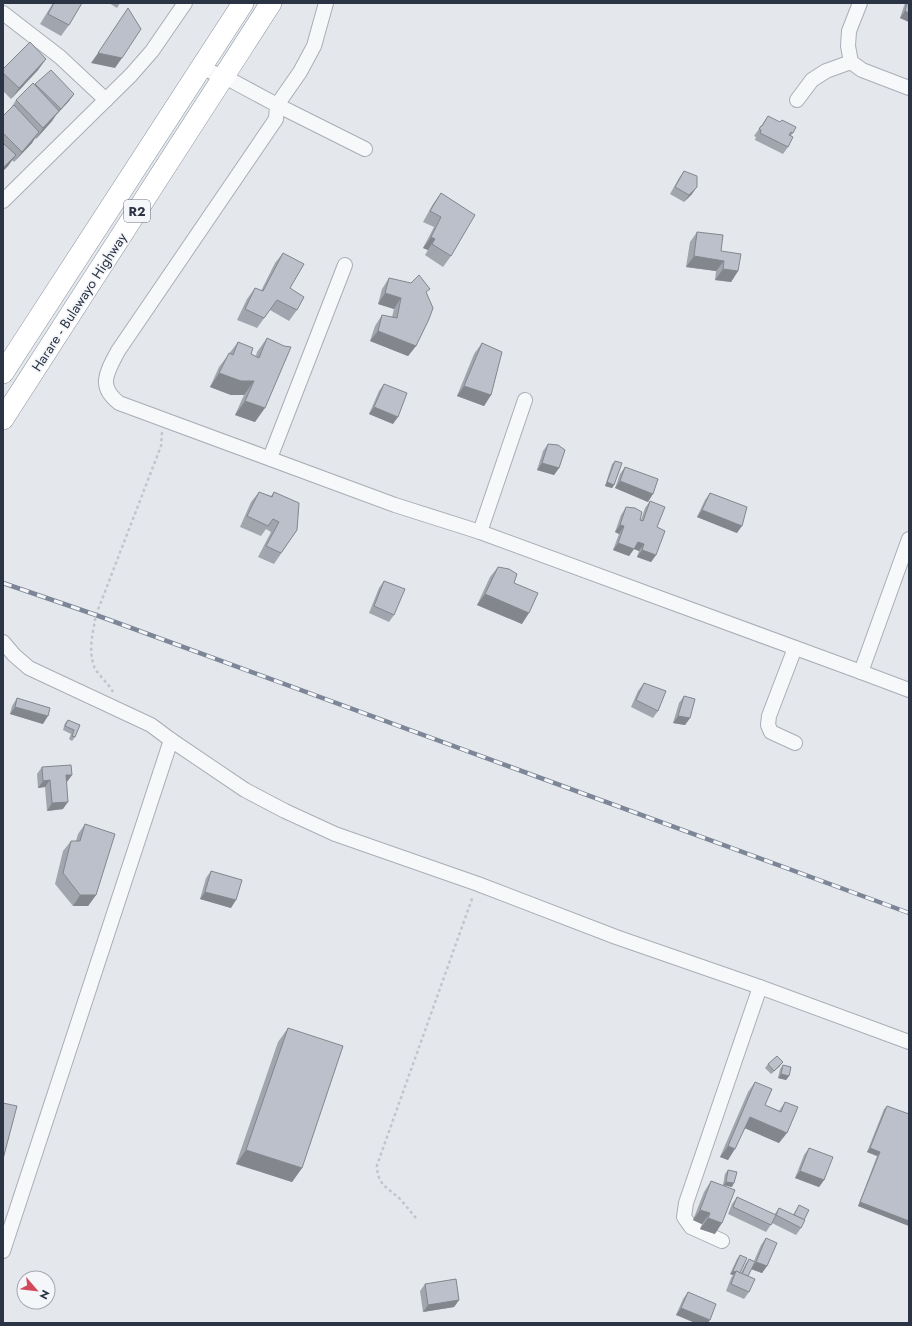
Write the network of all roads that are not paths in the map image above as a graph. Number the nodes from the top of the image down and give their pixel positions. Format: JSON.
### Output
{"nodes":[{"id":1,"x":184,"y":3,"type":"edge"},
{"id":2,"x":243,"y":3,"type":"edge"},
{"id":3,"x":271,"y":3,"type":"edge"},
{"id":4,"x":326,"y":3,"type":"edge"},
{"id":5,"x":860,"y":3,"type":"edge"},
{"id":6,"x":3,"y":13,"type":"edge"},
{"id":7,"x":850,"y":62,"type":"junction"},
{"id":8,"x":201,"y":68,"type":"junction"},
{"id":9,"x":225,"y":76,"type":"junction"},
{"id":10,"x":909,"y":88,"type":"edge"},
{"id":11,"x":106,"y":100,"type":"junction"},
{"id":12,"x":797,"y":100,"type":"dead end"},
{"id":13,"x":277,"y":105,"type":"junction"},
{"id":14,"x":365,"y":149,"type":"dead end"},
{"id":15,"x":3,"y":201,"type":"edge"},
{"id":16,"x":345,"y":265,"type":"dead end"},
{"id":17,"x":3,"y":373,"type":"edge"},
{"id":18,"x":525,"y":400,"type":"dead end"},
{"id":19,"x":3,"y":419,"type":"edge"},
{"id":20,"x":270,"y":458,"type":"junction"},
{"id":21,"x":480,"y":532,"type":"junction"},
{"id":22,"x":909,"y":539,"type":"edge"},
{"id":23,"x":3,"y":642,"type":"edge"},
{"id":24,"x":795,"y":648,"type":"junction"},
{"id":25,"x":861,"y":672,"type":"junction"},
{"id":26,"x":909,"y":690,"type":"edge"},
{"id":27,"x":171,"y":740,"type":"junction"},
{"id":28,"x":795,"y":743,"type":"dead end"},
{"id":29,"x":760,"y":987,"type":"junction"},
{"id":30,"x":909,"y":1042,"type":"edge"},
{"id":31,"x":722,"y":1241,"type":"dead end"},
{"id":32,"x":3,"y":1251,"type":"edge"}],
"edges":[{"from":1,"to":11,"type":"street"},
{"from":2,"to":8,"type":"highway","name":"Harare - Bulawayo Highway","number":"R2"},
{"from":3,"to":9,"type":"highway","name":"Harare - Bulawayo Highway","number":"R2"},
{"from":4,"to":13,"type":"street"},
{"from":5,"to":7,"type":"street"},
{"from":6,"to":11,"type":"street"},
{"from":7,"to":10,"type":"street"},
{"from":7,"to":12,"type":"street"},
{"from":8,"to":9,"type":"street"},
{"from":8,"to":17,"type":"highway","name":"Harare - Bulawayo Highway","number":"R2"},
{"from":9,"to":13,"type":"street"},
{"from":9,"to":19,"type":"highway","name":"Harare - Bulawayo Highway","number":"R2"},
{"from":11,"to":15,"type":"street"},
{"from":13,"to":14,"type":"street"},
{"from":13,"to":20,"type":"street"},
{"from":16,"to":20,"type":"street"},
{"from":18,"to":21,"type":"street"},
{"from":20,"to":21,"type":"street"},
{"from":21,"to":24,"type":"street"},
{"from":22,"to":25,"type":"street"},
{"from":23,"to":27,"type":"street"},
{"from":24,"to":25,"type":"street"},
{"from":24,"to":28,"type":"street"},
{"from":25,"to":26,"type":"street"},
{"from":27,"to":29,"type":"street"},
{"from":27,"to":32,"type":"street"},
{"from":29,"to":30,"type":"street"},
{"from":29,"to":31,"type":"street"}]}
